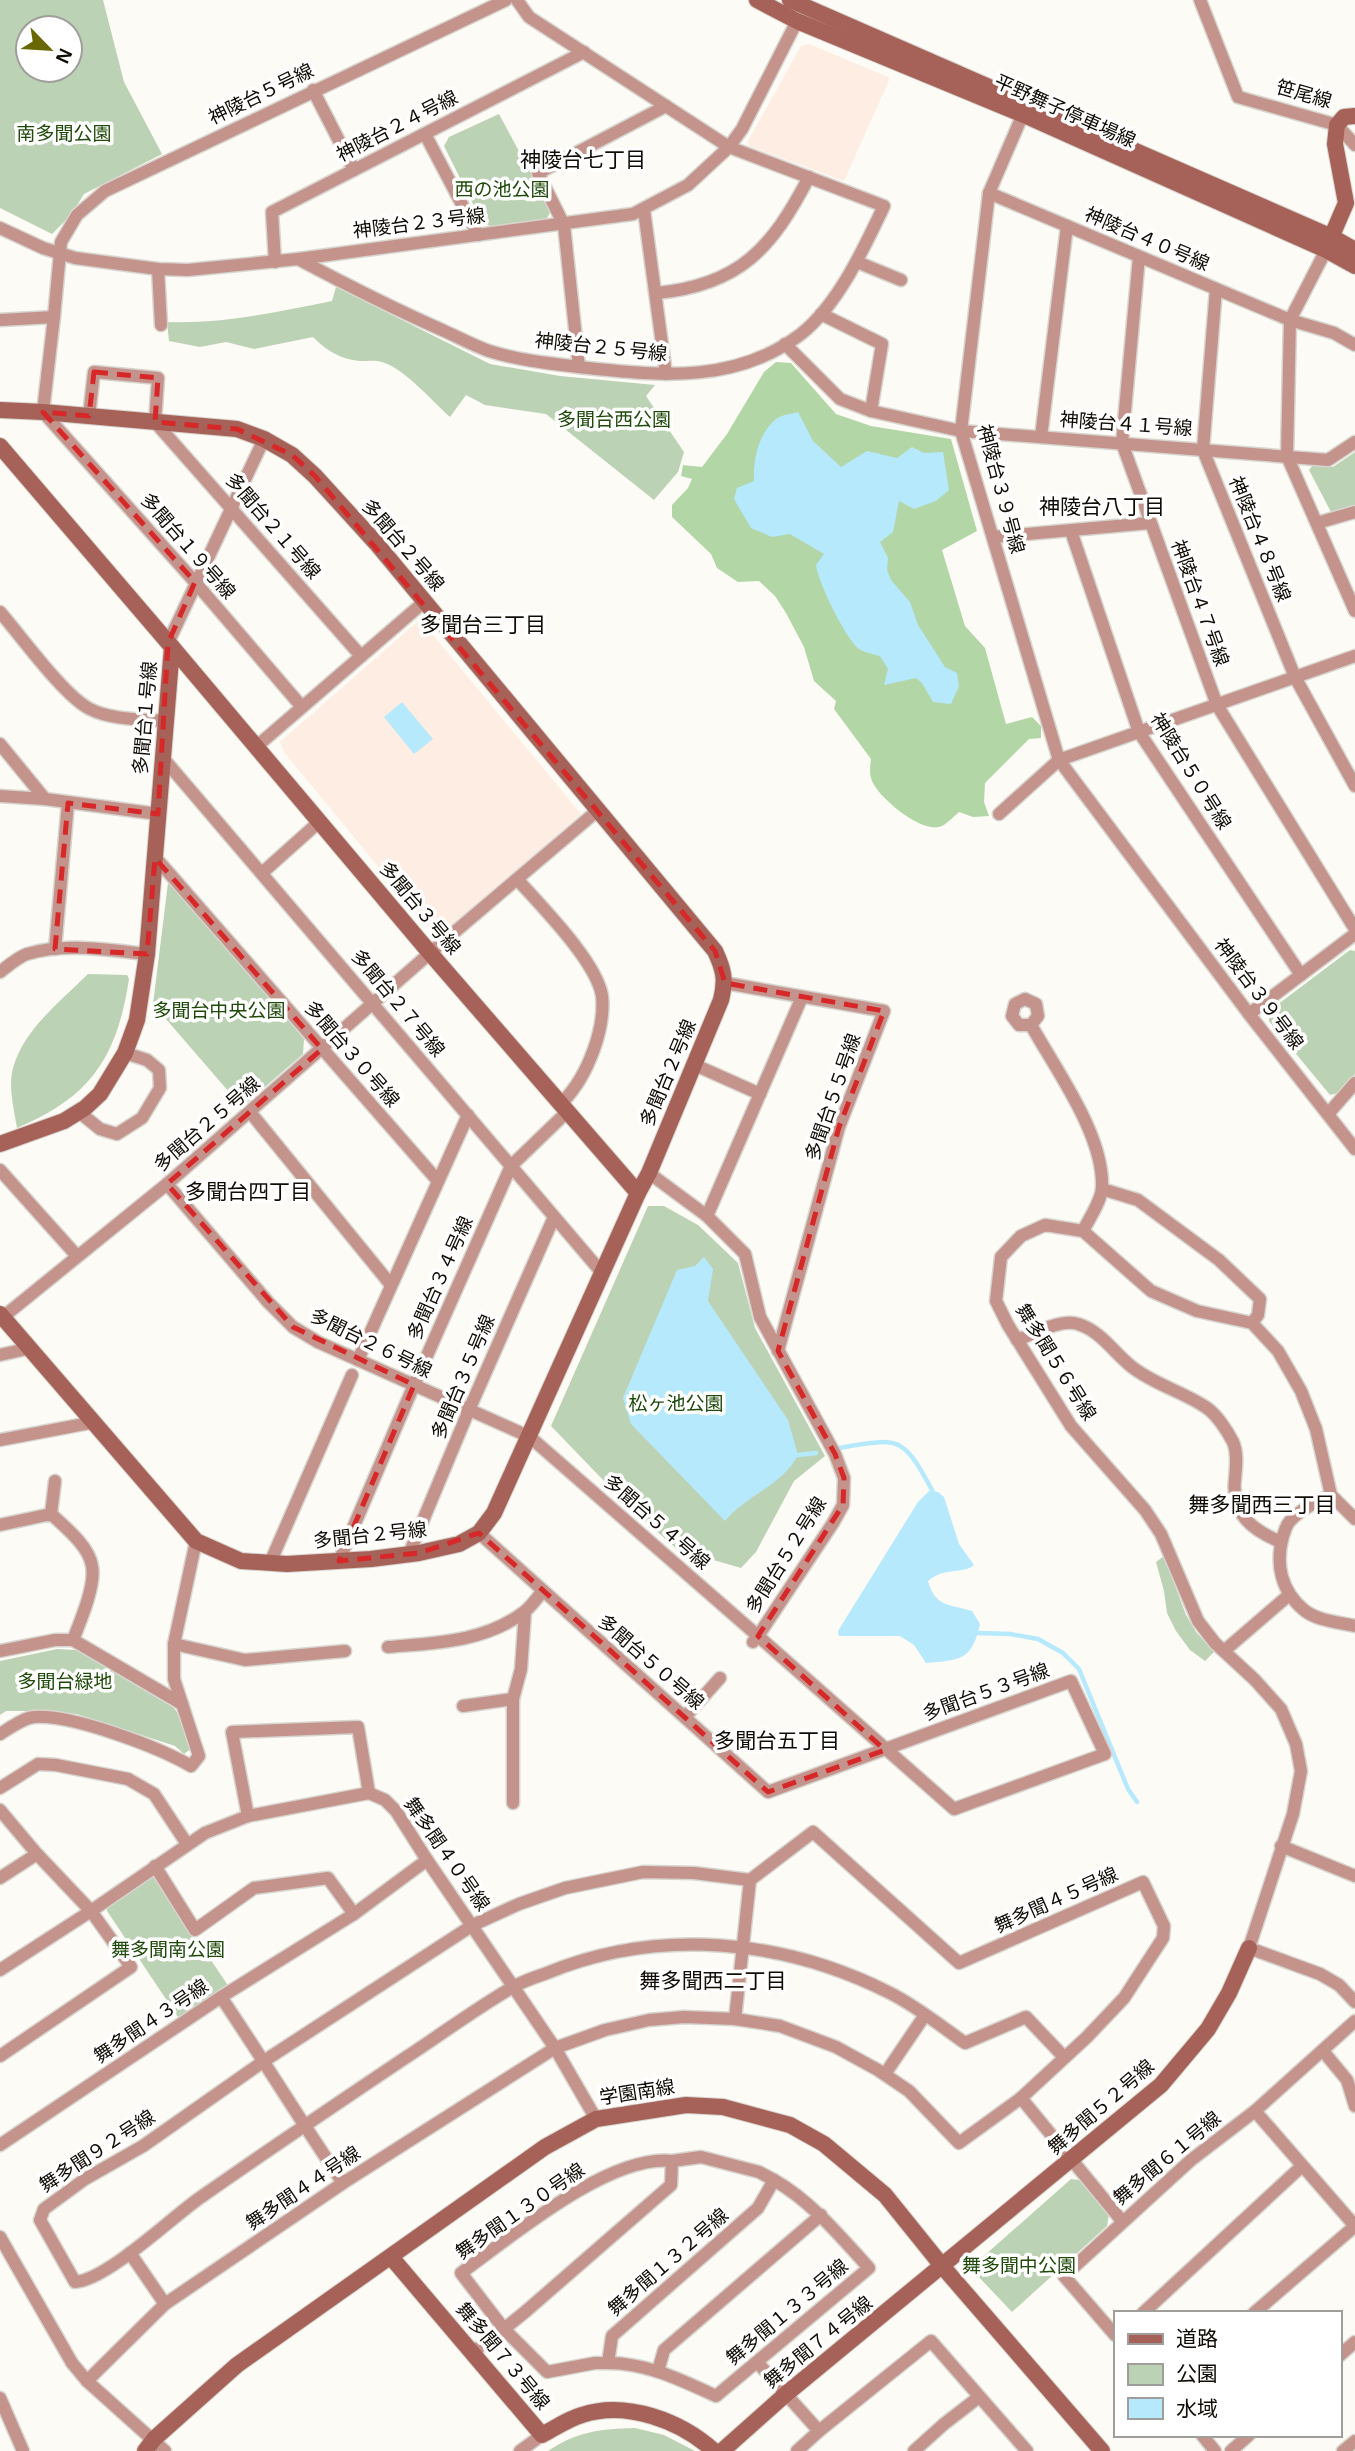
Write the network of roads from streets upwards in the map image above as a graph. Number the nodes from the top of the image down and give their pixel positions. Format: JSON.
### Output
{"nodes":[{"id":1,"x":506,"y":0,"type":"edge"},
{"id":2,"x":517,"y":0,"type":"edge"},
{"id":3,"x":757,"y":0,"type":"edge"},
{"id":4,"x":1200,"y":0,"type":"edge"},
{"id":5,"x":800,"y":7,"type":"edge"},
{"id":6,"x":584,"y":52,"type":"junction"},
{"id":7,"x":313,"y":90,"type":"junction"},
{"id":8,"x":666,"y":106,"type":"junction"},
{"id":9,"x":1026,"y":109,"type":"junction"},
{"id":10,"x":1355,"y":116,"type":"edge"},
{"id":11,"x":1337,"y":125,"type":"junction"},
{"id":12,"x":425,"y":134,"type":"junction"},
{"id":13,"x":1355,"y":145,"type":"edge"},
{"id":14,"x":729,"y":147,"type":"junction"},
{"id":15,"x":354,"y":170,"type":"junction"},
{"id":16,"x":809,"y":177,"type":"junction"},
{"id":17,"x":989,"y":193,"type":"junction"},
{"id":18,"x":644,"y":210,"type":"junction"},
{"id":19,"x":564,"y":225,"type":"junction"},
{"id":20,"x":1066,"y":226,"type":"junction"},
{"id":21,"x":0,"y":228,"type":"edge"},
{"id":22,"x":478,"y":235,"type":"junction"},
{"id":23,"x":1329,"y":244,"type":"junction"},
{"id":24,"x":1355,"y":250,"type":"edge"},
{"id":25,"x":59,"y":253,"type":"junction"},
{"id":26,"x":1139,"y":257,"type":"junction"},
{"id":27,"x":298,"y":259,"type":"junction"},
{"id":28,"x":275,"y":262,"type":"junction"},
{"id":29,"x":857,"y":262,"type":"junction"},
{"id":30,"x":1355,"y":266,"type":"edge"},
{"id":31,"x":158,"y":269,"type":"junction"},
{"id":32,"x":901,"y":280,"type":"dead end"},
{"id":33,"x":1216,"y":289,"type":"junction"},
{"id":34,"x":657,"y":293,"type":"junction"},
{"id":35,"x":821,"y":314,"type":"junction"},
{"id":36,"x":54,"y":317,"type":"junction"},
{"id":37,"x":0,"y":320,"type":"edge"},
{"id":38,"x":1290,"y":320,"type":"junction"},
{"id":39,"x":161,"y":325,"type":"dead end"},
{"id":40,"x":785,"y":344,"type":"junction"},
{"id":41,"x":1355,"y":345,"type":"edge"},
{"id":42,"x":579,"y":367,"type":"junction"},
{"id":43,"x":666,"y":374,"type":"junction"},
{"id":44,"x":0,"y":410,"type":"edge"},
{"id":45,"x":871,"y":411,"type":"junction"},
{"id":46,"x":43,"y":412,"type":"junction"},
{"id":47,"x":89,"y":416,"type":"junction"},
{"id":48,"x":155,"y":422,"type":"junction"},
{"id":49,"x":961,"y":431,"type":"junction"},
{"id":50,"x":1041,"y":437,"type":"junction"},
{"id":51,"x":264,"y":439,"type":"junction"},
{"id":52,"x":1355,"y":442,"type":"edge"},
{"id":53,"x":1122,"y":443,"type":"junction"},
{"id":54,"x":0,"y":446,"type":"edge"},
{"id":55,"x":1203,"y":450,"type":"junction"},
{"id":56,"x":1287,"y":456,"type":"junction"},
{"id":57,"x":231,"y":507,"type":"junction"},
{"id":58,"x":1355,"y":512,"type":"edge"},
{"id":59,"x":1150,"y":523,"type":"junction"},
{"id":60,"x":1317,"y":523,"type":"junction"},
{"id":61,"x":1071,"y":531,"type":"junction"},
{"id":62,"x":993,"y":537,"type":"junction"},
{"id":63,"x":195,"y":582,"type":"junction"},
{"id":64,"x":424,"y":602,"type":"junction"},
{"id":65,"x":1355,"y":611,"type":"edge"},
{"id":66,"x":0,"y":612,"type":"edge"},
{"id":67,"x":170,"y":645,"type":"junction"},
{"id":68,"x":361,"y":656,"type":"junction"},
{"id":69,"x":1355,"y":656,"type":"edge"},
{"id":70,"x":1295,"y":677,"type":"junction"},
{"id":71,"x":1217,"y":705,"type":"junction"},
{"id":72,"x":302,"y":707,"type":"junction"},
{"id":73,"x":166,"y":721,"type":"junction"},
{"id":74,"x":1139,"y":732,"type":"junction"},
{"id":75,"x":0,"y":744,"type":"edge"},
{"id":76,"x":256,"y":747,"type":"junction"},
{"id":77,"x":163,"y":758,"type":"junction"},
{"id":78,"x":1059,"y":760,"type":"junction"},
{"id":79,"x":1355,"y":786,"type":"edge"},
{"id":80,"x":0,"y":796,"type":"edge"},
{"id":81,"x":45,"y":799,"type":"junction"},
{"id":82,"x":68,"y":803,"type":"junction"},
{"id":83,"x":597,"y":811,"type":"junction"},
{"id":84,"x":158,"y":814,"type":"junction"},
{"id":85,"x":999,"y":814,"type":"dead end"},
{"id":86,"x":319,"y":822,"type":"junction"},
{"id":87,"x":155,"y":858,"type":"junction"},
{"id":88,"x":262,"y":873,"type":"junction"},
{"id":89,"x":517,"y":878,"type":"junction"},
{"id":90,"x":1355,"y":932,"type":"edge"},
{"id":91,"x":55,"y":949,"type":"junction"},
{"id":92,"x":430,"y":953,"type":"junction"},
{"id":93,"x":147,"y":954,"type":"junction"},
{"id":94,"x":0,"y":972,"type":"edge"},
{"id":95,"x":1301,"y":975,"type":"junction"},
{"id":96,"x":725,"y":983,"type":"junction"},
{"id":97,"x":802,"y":997,"type":"junction"},
{"id":98,"x":374,"y":1004,"type":"junction"},
{"id":99,"x":1249,"y":1014,"type":"junction"},
{"id":100,"x":1031,"y":1025,"type":"dead end"},
{"id":101,"x":322,"y":1049,"type":"junction"},
{"id":102,"x":125,"y":1054,"type":"junction"},
{"id":103,"x":695,"y":1065,"type":"junction"},
{"id":104,"x":1355,"y":1083,"type":"edge"},
{"id":105,"x":760,"y":1094,"type":"junction"},
{"id":106,"x":564,"y":1108,"type":"junction"},
{"id":107,"x":250,"y":1111,"type":"junction"},
{"id":108,"x":79,"y":1112,"type":"junction"},
{"id":109,"x":1328,"y":1114,"type":"junction"},
{"id":110,"x":468,"y":1115,"type":"junction"},
{"id":111,"x":0,"y":1144,"type":"edge"},
{"id":112,"x":1355,"y":1149,"type":"edge"},
{"id":113,"x":512,"y":1166,"type":"junction"},
{"id":114,"x":0,"y":1170,"type":"edge"},
{"id":115,"x":649,"y":1173,"type":"junction"},
{"id":116,"x":438,"y":1181,"type":"junction"},
{"id":117,"x":167,"y":1184,"type":"junction"},
{"id":118,"x":1102,"y":1189,"type":"junction"},
{"id":119,"x":638,"y":1193,"type":"junction"},
{"id":120,"x":707,"y":1216,"type":"junction"},
{"id":121,"x":554,"y":1217,"type":"junction"},
{"id":122,"x":1083,"y":1231,"type":"junction"},
{"id":123,"x":77,"y":1256,"type":"junction"},
{"id":124,"x":603,"y":1274,"type":"junction"},
{"id":125,"x":391,"y":1285,"type":"junction"},
{"id":126,"x":1,"y":1316,"type":"edge"},
{"id":127,"x":1252,"y":1323,"type":"junction"},
{"id":128,"x":1017,"y":1340,"type":"junction"},
{"id":129,"x":32,"y":1348,"type":"junction"},
{"id":130,"x":778,"y":1351,"type":"junction"},
{"id":131,"x":0,"y":1355,"type":"edge"},
{"id":132,"x":358,"y":1360,"type":"junction"},
{"id":133,"x":352,"y":1375,"type":"dead end"},
{"id":134,"x":414,"y":1385,"type":"junction"},
{"id":135,"x":469,"y":1410,"type":"junction"},
{"id":136,"x":95,"y":1422,"type":"junction"},
{"id":137,"x":530,"y":1437,"type":"junction"},
{"id":138,"x":0,"y":1440,"type":"edge"},
{"id":139,"x":55,"y":1481,"type":"dead end"},
{"id":140,"x":1331,"y":1495,"type":"junction"},
{"id":141,"x":51,"y":1514,"type":"junction"},
{"id":142,"x":1355,"y":1519,"type":"edge"},
{"id":143,"x":0,"y":1525,"type":"edge"},
{"id":144,"x":479,"y":1533,"type":"junction"},
{"id":145,"x":196,"y":1541,"type":"junction"},
{"id":146,"x":1281,"y":1542,"type":"junction"},
{"id":147,"x":409,"y":1554,"type":"junction"},
{"id":148,"x":339,"y":1561,"type":"junction"},
{"id":149,"x":270,"y":1563,"type":"junction"},
{"id":150,"x":542,"y":1592,"type":"junction"},
{"id":151,"x":1289,"y":1595,"type":"junction"},
{"id":152,"x":525,"y":1612,"type":"junction"},
{"id":153,"x":1355,"y":1626,"type":"edge"},
{"id":154,"x":755,"y":1639,"type":"junction"},
{"id":155,"x":73,"y":1640,"type":"junction"},
{"id":156,"x":174,"y":1644,"type":"junction"},
{"id":157,"x":388,"y":1647,"type":"dead end"},
{"id":158,"x":0,"y":1651,"type":"edge"},
{"id":159,"x":345,"y":1651,"type":"dead end"},
{"id":160,"x":1224,"y":1651,"type":"junction"},
{"id":161,"x":720,"y":1678,"type":"dead end"},
{"id":162,"x":513,"y":1699,"type":"junction"},
{"id":163,"x":182,"y":1703,"type":"junction"},
{"id":164,"x":463,"y":1706,"type":"dead end"},
{"id":165,"x":685,"y":1717,"type":"junction"},
{"id":166,"x":0,"y":1734,"type":"edge"},
{"id":167,"x":885,"y":1750,"type":"junction"},
{"id":168,"x":0,"y":1788,"type":"edge"},
{"id":169,"x":369,"y":1793,"type":"junction"},
{"id":170,"x":513,"y":1803,"type":"dead end"},
{"id":171,"x":954,"y":1809,"type":"joint"},
{"id":172,"x":0,"y":1810,"type":"edge"},
{"id":173,"x":248,"y":1816,"type":"junction"},
{"id":174,"x":187,"y":1844,"type":"junction"},
{"id":175,"x":1281,"y":1846,"type":"junction"},
{"id":176,"x":37,"y":1854,"type":"junction"},
{"id":177,"x":427,"y":1860,"type":"junction"},
{"id":178,"x":155,"y":1866,"type":"junction"},
{"id":179,"x":1355,"y":1876,"type":"edge"},
{"id":180,"x":0,"y":1878,"type":"edge"},
{"id":181,"x":750,"y":1880,"type":"junction"},
{"id":182,"x":91,"y":1911,"type":"junction"},
{"id":183,"x":354,"y":1914,"type":"junction"},
{"id":184,"x":473,"y":1925,"type":"junction"},
{"id":185,"x":744,"y":1946,"type":"junction"},
{"id":186,"x":1249,"y":1948,"type":"junction"},
{"id":187,"x":0,"y":1970,"type":"edge"},
{"id":188,"x":514,"y":1986,"type":"junction"},
{"id":189,"x":221,"y":1997,"type":"junction"},
{"id":190,"x":1355,"y":2002,"type":"edge"},
{"id":191,"x":925,"y":2015,"type":"junction"},
{"id":192,"x":735,"y":2019,"type":"junction"},
{"id":193,"x":1355,"y":2021,"type":"edge"},
{"id":194,"x":555,"y":2048,"type":"junction"},
{"id":195,"x":1323,"y":2051,"type":"junction"},
{"id":196,"x":0,"y":2056,"type":"edge"},
{"id":197,"x":1064,"y":2057,"type":"junction"},
{"id":198,"x":264,"y":2061,"type":"junction"},
{"id":199,"x":884,"y":2074,"type":"junction"},
{"id":200,"x":1021,"y":2098,"type":"junction"},
{"id":201,"x":1355,"y":2106,"type":"edge"},
{"id":202,"x":1255,"y":2111,"type":"junction"},
{"id":203,"x":596,"y":2119,"type":"junction"},
{"id":204,"x":303,"y":2125,"type":"junction"},
{"id":205,"x":0,"y":2145,"type":"edge"},
{"id":206,"x":1072,"y":2160,"type":"junction"},
{"id":207,"x":672,"y":2161,"type":"junction"},
{"id":208,"x":1302,"y":2166,"type":"junction"},
{"id":209,"x":774,"y":2180,"type":"junction"},
{"id":210,"x":344,"y":2183,"type":"junction"},
{"id":211,"x":821,"y":2215,"type":"junction"},
{"id":212,"x":1122,"y":2221,"type":"junction"},
{"id":213,"x":1355,"y":2226,"type":"edge"},
{"id":214,"x":0,"y":2237,"type":"edge"},
{"id":215,"x":130,"y":2253,"type":"junction"},
{"id":216,"x":391,"y":2257,"type":"junction"},
{"id":217,"x":943,"y":2267,"type":"junction"},
{"id":218,"x":165,"y":2304,"type":"junction"},
{"id":219,"x":1145,"y":2311,"type":"edge"},
{"id":220,"x":1256,"y":2311,"type":"edge"},
{"id":221,"x":504,"y":2329,"type":"junction"},
{"id":222,"x":1114,"y":2334,"type":"edge"},
{"id":223,"x":1355,"y":2342,"type":"edge"},
{"id":224,"x":473,"y":2352,"type":"junction"},
{"id":225,"x":1341,"y":2354,"type":"edge"},
{"id":226,"x":757,"y":2362,"type":"junction"},
{"id":227,"x":608,"y":2363,"type":"junction"},
{"id":228,"x":658,"y":2371,"type":"junction"},
{"id":229,"x":87,"y":2381,"type":"junction"},
{"id":230,"x":786,"y":2394,"type":"junction"},
{"id":231,"x":979,"y":2397,"type":"junction"},
{"id":232,"x":0,"y":2398,"type":"edge"},
{"id":233,"x":819,"y":2431,"type":"junction"},
{"id":234,"x":542,"y":2435,"type":"junction"},
{"id":235,"x":1204,"y":2437,"type":"edge"},
{"id":236,"x":1247,"y":2437,"type":"edge"},
{"id":237,"x":1355,"y":2441,"type":"edge"},
{"id":238,"x":154,"y":2447,"type":"edge"},
{"id":239,"x":23,"y":2451,"type":"edge"},
{"id":240,"x":520,"y":2451,"type":"edge"},
{"id":241,"x":714,"y":2451,"type":"edge"},
{"id":242,"x":722,"y":2451,"type":"edge"},
{"id":243,"x":797,"y":2451,"type":"edge"},
{"id":244,"x":914,"y":2451,"type":"edge"},
{"id":245,"x":1027,"y":2451,"type":"edge"},
{"id":246,"x":1102,"y":2451,"type":"edge"},
{"id":247,"x":1216,"y":2451,"type":"edge"},
{"id":248,"x":1231,"y":2451,"type":"edge"},
{"id":249,"x":1343,"y":2451,"type":"edge"}],
"edges":[{"from":1,"to":7,"type":"street","name":"神陵台５号線"},
{"from":2,"to":6,"type":"street"},
{"from":3,"to":5,"type":"street","name":"平野舞子停車場線"},
{"from":4,"to":11,"type":"street","name":"笹尾線"},
{"from":5,"to":9,"type":"street","name":"平野舞子停車場線"},
{"from":5,"to":14,"type":"street","name":"神陵台２３号線"},
{"from":6,"to":8,"type":"street"},
{"from":6,"to":12,"type":"street","name":"神陵台２４号線"},
{"from":7,"to":15,"type":"street"},
{"from":7,"to":25,"type":"street","name":"神陵台５号線"},
{"from":8,"to":14,"type":"street"},
{"from":8,"to":19,"type":"street"},
{"from":9,"to":17,"type":"street","name":"神陵台３９号線"},
{"from":9,"to":23,"type":"street","name":"平野舞子停車場線"},
{"from":10,"to":11,"type":"street","name":"笹尾線"},
{"from":11,"to":13,"type":"street"},
{"from":11,"to":23,"type":"street"},
{"from":12,"to":15,"type":"street","name":"神陵台２４号線"},
{"from":12,"to":22,"type":"street"},
{"from":14,"to":16,"type":"street"},
{"from":14,"to":18,"type":"street","name":"神陵台２３号線"},
{"from":15,"to":28,"type":"street","name":"神陵台２４号線"},
{"from":16,"to":29,"type":"street","name":"神陵台２５号線"},
{"from":16,"to":34,"type":"street"},
{"from":17,"to":20,"type":"street","name":"神陵台４０号線"},
{"from":17,"to":49,"type":"street","name":"神陵台３９号線"},
{"from":18,"to":19,"type":"street","name":"神陵台２３号線"},
{"from":18,"to":34,"type":"street"},
{"from":19,"to":22,"type":"street","name":"神陵台２３号線"},
{"from":19,"to":42,"type":"street"},
{"from":20,"to":26,"type":"street","name":"神陵台４０号線"},
{"from":20,"to":50,"type":"street"},
{"from":21,"to":25,"type":"street","name":"神陵台２３号線"},
{"from":22,"to":27,"type":"street","name":"神陵台２３号線"},
{"from":23,"to":24,"type":"street","name":"平野舞子停車場線"},
{"from":23,"to":30,"type":"street","name":"平野舞子停車場線"},
{"from":23,"to":38,"type":"street"},
{"from":25,"to":31,"type":"street","name":"神陵台２３号線"},
{"from":25,"to":36,"type":"street","name":"神陵台５号線"},
{"from":26,"to":33,"type":"street","name":"神陵台４０号線"},
{"from":26,"to":53,"type":"street","name":"神陵台４７号線"},
{"from":27,"to":28,"type":"street","name":"神陵台２３号線"},
{"from":27,"to":42,"type":"street","name":"神陵台２５号線"},
{"from":28,"to":31,"type":"street","name":"神陵台２３号線"},
{"from":29,"to":32,"type":"street"},
{"from":29,"to":35,"type":"street","name":"神陵台２５号線"},
{"from":31,"to":39,"type":"street"},
{"from":33,"to":38,"type":"street","name":"神陵台４０号線"},
{"from":33,"to":55,"type":"street","name":"神陵台４８号線"},
{"from":34,"to":43,"type":"street"},
{"from":35,"to":40,"type":"street","name":"神陵台２５号線"},
{"from":35,"to":45,"type":"street"},
{"from":36,"to":37,"type":"street"},
{"from":36,"to":46,"type":"street","name":"神陵台５号線"},
{"from":38,"to":41,"type":"street","name":"神陵台４０号線"},
{"from":38,"to":56,"type":"street"},
{"from":40,"to":43,"type":"street","name":"神陵台２５号線"},
{"from":40,"to":45,"type":"street","name":"神陵台４１号線"},
{"from":42,"to":43,"type":"street","name":"神陵台２５号線"},
{"from":44,"to":46,"type":"street","name":"多聞台２号線"},
{"from":45,"to":49,"type":"street","name":"神陵台４１号線"},
{"from":46,"to":47,"type":"street","name":"多聞台２号線"},
{"from":46,"to":63,"type":"street","name":"多聞台１９号線"},
{"from":47,"to":48,"type":"street","name":"多聞台２号線"},
{"from":47,"to":48,"type":"street"},
{"from":48,"to":51,"type":"street","name":"多聞台２号線"},
{"from":48,"to":57,"type":"street","name":"多聞台２１号線"},
{"from":49,"to":50,"type":"street","name":"神陵台４１号線"},
{"from":49,"to":62,"type":"street","name":"神陵台３９号線"},
{"from":50,"to":53,"type":"street","name":"神陵台４１号線"},
{"from":51,"to":57,"type":"street"},
{"from":51,"to":64,"type":"street","name":"多聞台２号線"},
{"from":52,"to":56,"type":"street","name":"神陵台４１号線"},
{"from":53,"to":55,"type":"street","name":"神陵台４１号線"},
{"from":53,"to":59,"type":"street","name":"神陵台４７号線"},
{"from":54,"to":67,"type":"street","name":"多聞台１号線"},
{"from":55,"to":56,"type":"street","name":"神陵台４１号線"},
{"from":55,"to":70,"type":"street","name":"神陵台４８号線"},
{"from":56,"to":60,"type":"street"},
{"from":57,"to":63,"type":"street"},
{"from":57,"to":68,"type":"street","name":"多聞台２１号線"},
{"from":58,"to":60,"type":"street"},
{"from":59,"to":61,"type":"street"},
{"from":59,"to":71,"type":"street","name":"神陵台４７号線"},
{"from":60,"to":65,"type":"street"},
{"from":61,"to":62,"type":"street"},
{"from":61,"to":74,"type":"street","name":"神陵台５０号線"},
{"from":62,"to":78,"type":"street","name":"神陵台３９号線"},
{"from":63,"to":67,"type":"street"},
{"from":63,"to":72,"type":"street","name":"多聞台１９号線"},
{"from":64,"to":68,"type":"street"},
{"from":64,"to":83,"type":"street","name":"多聞台２号線"},
{"from":66,"to":73,"type":"street"},
{"from":67,"to":73,"type":"street","name":"多聞台１号線"},
{"from":67,"to":76,"type":"street","name":"多聞台３号線"},
{"from":68,"to":72,"type":"street"},
{"from":69,"to":70,"type":"street"},
{"from":70,"to":71,"type":"street"},
{"from":70,"to":79,"type":"street","name":"神陵台４８号線"},
{"from":71,"to":74,"type":"street"},
{"from":71,"to":90,"type":"street","name":"神陵台４７号線"},
{"from":72,"to":76,"type":"street"},
{"from":73,"to":77,"type":"street","name":"多聞台１号線"},
{"from":74,"to":78,"type":"street"},
{"from":74,"to":95,"type":"street","name":"神陵台５０号線"},
{"from":75,"to":81,"type":"street"},
{"from":76,"to":86,"type":"street","name":"多聞台３号線"},
{"from":77,"to":84,"type":"street","name":"多聞台１号線"},
{"from":77,"to":88,"type":"street","name":"多聞台２７号線"},
{"from":78,"to":85,"type":"street"},
{"from":78,"to":99,"type":"street","name":"神陵台３９号線"},
{"from":80,"to":81,"type":"street"},
{"from":81,"to":82,"type":"street"},
{"from":82,"to":84,"type":"street"},
{"from":82,"to":91,"type":"street"},
{"from":83,"to":89,"type":"street","name":"多聞台２５号線"},
{"from":83,"to":96,"type":"street","name":"多聞台２号線"},
{"from":84,"to":87,"type":"street","name":"多聞台１号線"},
{"from":86,"to":88,"type":"street"},
{"from":86,"to":92,"type":"street","name":"多聞台３号線"},
{"from":87,"to":93,"type":"street","name":"多聞台１号線"},
{"from":87,"to":101,"type":"street","name":"多聞台３０号線"},
{"from":88,"to":98,"type":"street","name":"多聞台２７号線"},
{"from":89,"to":92,"type":"street","name":"多聞台２５号線"},
{"from":89,"to":106,"type":"street"},
{"from":90,"to":95,"type":"street"},
{"from":91,"to":93,"type":"street"},
{"from":91,"to":94,"type":"street"},
{"from":92,"to":98,"type":"street","name":"多聞台２５号線"},
{"from":92,"to":106,"type":"street","name":"多聞台３号線"},
{"from":93,"to":102,"type":"street","name":"多聞台１号線"},
{"from":95,"to":99,"type":"street"},
{"from":96,"to":97,"type":"street","name":"多聞台５５号線"},
{"from":96,"to":103,"type":"street","name":"多聞台２号線"},
{"from":97,"to":105,"type":"street"},
{"from":97,"to":130,"type":"street","name":"多聞台５５号線"},
{"from":98,"to":101,"type":"street","name":"多聞台２５号線"},
{"from":98,"to":110,"type":"street","name":"多聞台２７号線"},
{"from":99,"to":109,"type":"street","name":"神陵台３９号線"},
{"from":100,"to":118,"type":"street"},
{"from":101,"to":107,"type":"street","name":"多聞台２５号線"},
{"from":101,"to":116,"type":"street","name":"多聞台３０号線"},
{"from":102,"to":108,"type":"street","name":"多聞台１号線"},
{"from":102,"to":108,"type":"street"},
{"from":103,"to":105,"type":"street"},
{"from":103,"to":115,"type":"street","name":"多聞台２号線"},
{"from":104,"to":109,"type":"street"},
{"from":105,"to":120,"type":"street"},
{"from":106,"to":113,"type":"street"},
{"from":106,"to":119,"type":"street","name":"多聞台３号線"},
{"from":107,"to":117,"type":"street","name":"多聞台２５号線"},
{"from":107,"to":125,"type":"street"},
{"from":108,"to":111,"type":"street","name":"多聞台１号線"},
{"from":109,"to":112,"type":"street","name":"神陵台３９号線"},
{"from":110,"to":113,"type":"street","name":"多聞台２７号線"},
{"from":110,"to":116,"type":"street"},
{"from":113,"to":121,"type":"street","name":"多聞台２７号線"},
{"from":113,"to":134,"type":"street","name":"多聞台３４号線"},
{"from":114,"to":123,"type":"street"},
{"from":115,"to":119,"type":"street","name":"多聞台２号線"},
{"from":115,"to":120,"type":"street","name":"多聞台５２号線"},
{"from":116,"to":125,"type":"street"},
{"from":117,"to":123,"type":"street","name":"多聞台２５号線"},
{"from":117,"to":132,"type":"street","name":"多聞台２６号線"},
{"from":118,"to":122,"type":"street"},
{"from":118,"to":127,"type":"street"},
{"from":119,"to":124,"type":"street","name":"多聞台２号線"},
{"from":120,"to":130,"type":"street","name":"多聞台５２号線"},
{"from":121,"to":124,"type":"street","name":"多聞台２７号線"},
{"from":121,"to":135,"type":"street","name":"多聞台３５号線"},
{"from":122,"to":127,"type":"street"},
{"from":122,"to":128,"type":"street","name":"舞多聞５６号線"},
{"from":123,"to":126,"type":"street","name":"多聞台２５号線"},
{"from":124,"to":137,"type":"street","name":"多聞台２号線"},
{"from":125,"to":132,"type":"street"},
{"from":126,"to":129,"type":"street","name":"多聞台２号線"},
{"from":127,"to":140,"type":"street"},
{"from":128,"to":146,"type":"street"},
{"from":128,"to":160,"type":"street","name":"舞多聞５６号線"},
{"from":129,"to":131,"type":"street"},
{"from":129,"to":136,"type":"street","name":"多聞台２号線"},
{"from":130,"to":154,"type":"street","name":"多聞台５２号線"},
{"from":132,"to":134,"type":"street","name":"多聞台２６号線"},
{"from":133,"to":149,"type":"street"},
{"from":134,"to":135,"type":"street","name":"多聞台２６号線"},
{"from":134,"to":148,"type":"street","name":"多聞台３４号線"},
{"from":135,"to":137,"type":"street","name":"多聞台２６号線"},
{"from":135,"to":147,"type":"street","name":"多聞台３５号線"},
{"from":136,"to":138,"type":"street"},
{"from":136,"to":145,"type":"street","name":"多聞台２号線"},
{"from":137,"to":144,"type":"street","name":"多聞台２号線"},
{"from":137,"to":154,"type":"street","name":"多聞台５４号線"},
{"from":139,"to":141,"type":"street"},
{"from":140,"to":142,"type":"street"},
{"from":140,"to":146,"type":"street"},
{"from":141,"to":143,"type":"street"},
{"from":141,"to":155,"type":"street"},
{"from":144,"to":147,"type":"street","name":"多聞台２号線"},
{"from":144,"to":150,"type":"street","name":"多聞台５０号線"},
{"from":145,"to":149,"type":"street","name":"多聞台２号線"},
{"from":145,"to":156,"type":"street"},
{"from":146,"to":151,"type":"street"},
{"from":147,"to":148,"type":"street","name":"多聞台２号線"},
{"from":148,"to":149,"type":"street","name":"多聞台２号線"},
{"from":150,"to":152,"type":"street"},
{"from":150,"to":165,"type":"street","name":"多聞台５０号線"},
{"from":151,"to":153,"type":"street"},
{"from":151,"to":160,"type":"street"},
{"from":152,"to":157,"type":"street"},
{"from":152,"to":162,"type":"street"},
{"from":154,"to":167,"type":"street","name":"多聞台５２号線"},
{"from":155,"to":158,"type":"street"},
{"from":155,"to":163,"type":"street"},
{"from":156,"to":159,"type":"street"},
{"from":156,"to":163,"type":"street"},
{"from":160,"to":175,"type":"street","name":"舞多聞５６号線"},
{"from":161,"to":165,"type":"street"},
{"from":162,"to":164,"type":"street"},
{"from":162,"to":170,"type":"street"},
{"from":163,"to":166,"type":"street"},
{"from":165,"to":167,"type":"street","name":"多聞台５０号線"},
{"from":167,"to":171,"type":"street","name":"多聞台５２号線"},
{"from":167,"to":171,"type":"street","name":"多聞台５３号線"},
{"from":168,"to":174,"type":"street"},
{"from":169,"to":173,"type":"street"},
{"from":169,"to":173,"type":"street"},
{"from":169,"to":177,"type":"street","name":"舞多聞４０号線"},
{"from":172,"to":176,"type":"street"},
{"from":173,"to":174,"type":"street"},
{"from":174,"to":178,"type":"street"},
{"from":175,"to":179,"type":"street"},
{"from":175,"to":186,"type":"street","name":"舞多聞５６号線"},
{"from":176,"to":180,"type":"street"},
{"from":176,"to":182,"type":"street"},
{"from":177,"to":183,"type":"street","name":"舞多聞４３号線"},
{"from":177,"to":184,"type":"street","name":"舞多聞４０号線"},
{"from":178,"to":182,"type":"street"},
{"from":178,"to":183,"type":"street"},
{"from":181,"to":184,"type":"street"},
{"from":181,"to":185,"type":"street"},
{"from":181,"to":197,"type":"street","name":"舞多聞４５号線"},
{"from":182,"to":187,"type":"street"},
{"from":182,"to":196,"type":"street"},
{"from":183,"to":189,"type":"street","name":"舞多聞４３号線"},
{"from":184,"to":188,"type":"street","name":"舞多聞４０号線"},
{"from":184,"to":198,"type":"street","name":"舞多聞９２号線"},
{"from":185,"to":188,"type":"street","name":"舞多聞９２号線"},
{"from":185,"to":191,"type":"street","name":"舞多聞９２号線"},
{"from":185,"to":192,"type":"street"},
{"from":186,"to":190,"type":"street"},
{"from":186,"to":206,"type":"street","name":"舞多聞５２号線"},
{"from":188,"to":194,"type":"street","name":"舞多聞４０号線"},
{"from":188,"to":204,"type":"street","name":"舞多聞９２号線"},
{"from":189,"to":198,"type":"street"},
{"from":189,"to":205,"type":"street","name":"舞多聞４３号線"},
{"from":191,"to":197,"type":"street","name":"舞多聞９２号線"},
{"from":191,"to":199,"type":"street"},
{"from":192,"to":194,"type":"street","name":"舞多聞４５号線"},
{"from":192,"to":199,"type":"street","name":"舞多聞４５号線"},
{"from":193,"to":195,"type":"street","name":"舞多聞６１号線"},
{"from":194,"to":203,"type":"street","name":"舞多聞４０号線"},
{"from":194,"to":210,"type":"street","name":"舞多聞４４号線"},
{"from":195,"to":201,"type":"street"},
{"from":195,"to":202,"type":"street","name":"舞多聞６１号線"},
{"from":197,"to":200,"type":"street","name":"舞多聞４５号線"},
{"from":198,"to":204,"type":"street"},
{"from":198,"to":215,"type":"street","name":"舞多聞９２号線"},
{"from":199,"to":200,"type":"street","name":"舞多聞４５号線"},
{"from":200,"to":206,"type":"street"},
{"from":202,"to":208,"type":"street"},
{"from":202,"to":212,"type":"street","name":"舞多聞６１号線"},
{"from":203,"to":216,"type":"street","name":"学園南線"},
{"from":203,"to":217,"type":"street","name":"学園南線"},
{"from":204,"to":210,"type":"street"},
{"from":204,"to":215,"type":"street","name":"舞多聞９２号線"},
{"from":206,"to":212,"type":"street"},
{"from":206,"to":217,"type":"street","name":"舞多聞５２号線"},
{"from":207,"to":209,"type":"street"},
{"from":207,"to":221,"type":"street"},
{"from":207,"to":221,"type":"street","name":"舞多聞１３０号線"},
{"from":208,"to":213,"type":"street"},
{"from":208,"to":219,"type":"street"},
{"from":209,"to":211,"type":"street","name":"舞多聞１３３号線"},
{"from":209,"to":227,"type":"street","name":"舞多聞１３２号線"},
{"from":210,"to":218,"type":"street","name":"舞多聞４４号線"},
{"from":211,"to":226,"type":"street","name":"舞多聞１３３号線"},
{"from":211,"to":228,"type":"street"},
{"from":212,"to":222,"type":"street","name":"舞多聞６１号線"},
{"from":213,"to":220,"type":"street"},
{"from":214,"to":229,"type":"street"},
{"from":215,"to":218,"type":"street"},
{"from":216,"to":224,"type":"street","name":"舞多聞７３号線"},
{"from":216,"to":238,"type":"street","name":"学園南線"},
{"from":217,"to":230,"type":"street","name":"舞多聞７４号線"},
{"from":217,"to":246,"type":"street","name":"学園南線"},
{"from":218,"to":229,"type":"street","name":"舞多聞４４号線"},
{"from":221,"to":224,"type":"street"},
{"from":221,"to":227,"type":"street"},
{"from":223,"to":225,"type":"street"},
{"from":224,"to":234,"type":"street","name":"舞多聞７３号線"},
{"from":226,"to":228,"type":"street","name":"舞多聞１３３号線"},
{"from":226,"to":230,"type":"street"},
{"from":227,"to":228,"type":"street","name":"舞多聞１３３号線"},
{"from":229,"to":238,"type":"street"},
{"from":230,"to":233,"type":"street"},
{"from":230,"to":242,"type":"street","name":"舞多聞７４号線"},
{"from":231,"to":233,"type":"street"},
{"from":231,"to":244,"type":"street"},
{"from":231,"to":245,"type":"street"},
{"from":232,"to":239,"type":"street"},
{"from":233,"to":243,"type":"street"},
{"from":234,"to":240,"type":"street"},
{"from":234,"to":241,"type":"street","name":"舞多聞７３号線"},
{"from":235,"to":247,"type":"street"},
{"from":236,"to":248,"type":"street"},
{"from":237,"to":249,"type":"street"}]}
